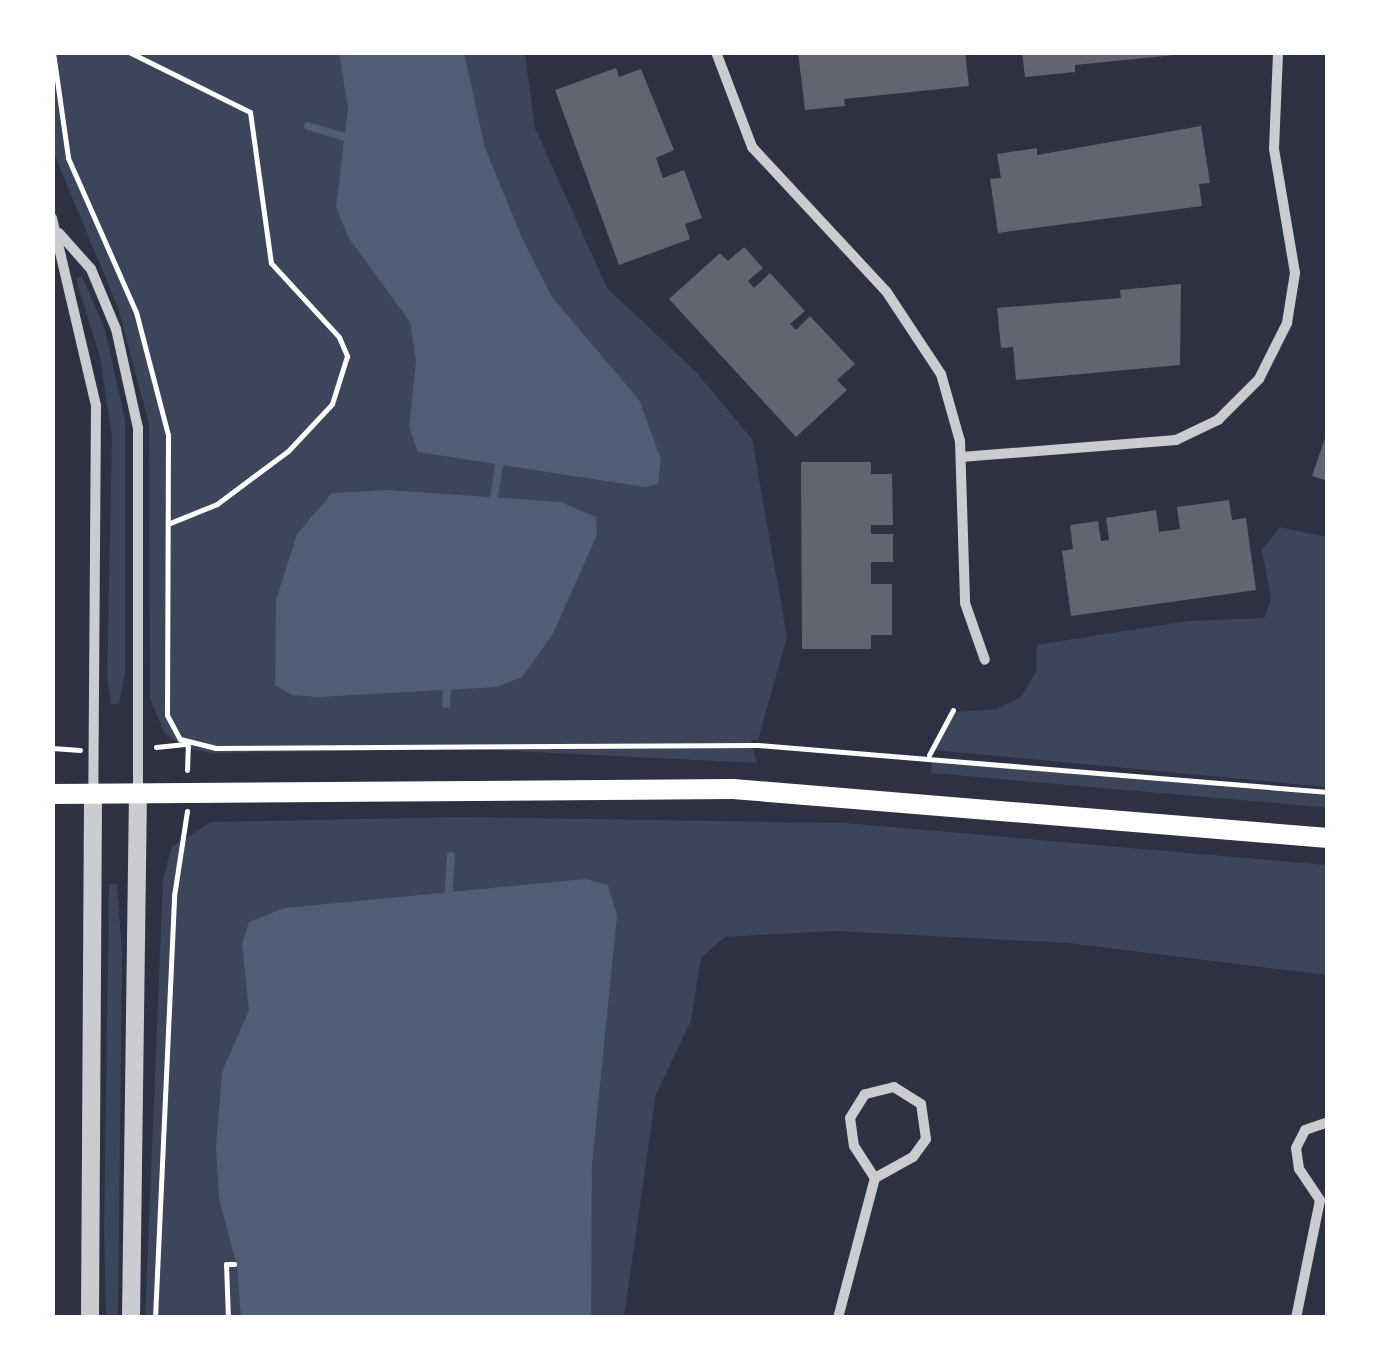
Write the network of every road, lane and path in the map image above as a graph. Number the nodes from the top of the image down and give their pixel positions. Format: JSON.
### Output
{"nodes":[{"id":1,"x":129,"y":52,"type":"edge"},
{"id":2,"x":716,"y":52,"type":"edge"},
{"id":3,"x":1278,"y":52,"type":"edge"},
{"id":4,"x":52,"y":218,"type":"edge"},
{"id":5,"x":58,"y":232,"type":"junction"},
{"id":6,"x":961,"y":458,"type":"junction"},
{"id":7,"x":170,"y":523,"type":"dead end"},
{"id":8,"x":985,"y":660,"type":"dead end"},
{"id":9,"x":953,"y":710,"type":"dead end"},
{"id":10,"x":188,"y":743,"type":"dead end"},
{"id":11,"x":929,"y":755,"type":"junction"},
{"id":12,"x":1328,"y":792,"type":"edge"},
{"id":13,"x":92,"y":793,"type":"junction"},
{"id":14,"x":138,"y":793,"type":"junction"},
{"id":15,"x":52,"y":794,"type":"edge"},
{"id":16,"x":187,"y":836,"type":"dead end"},
{"id":17,"x":1328,"y":838,"type":"edge"},
{"id":18,"x":1328,"y":1122,"type":"edge"},
{"id":19,"x":875,"y":1178,"type":"junction"},
{"id":20,"x":1324,"y":1198,"type":"edge"},
{"id":21,"x":234,"y":1264,"type":"dead end"},
{"id":22,"x":90,"y":1318,"type":"edge"},
{"id":23,"x":131,"y":1318,"type":"edge"},
{"id":24,"x":156,"y":1318,"type":"edge"},
{"id":25,"x":228,"y":1318,"type":"edge"},
{"id":26,"x":838,"y":1318,"type":"edge"},
{"id":27,"x":1296,"y":1318,"type":"edge"}],
"edges":[{"from":1,"to":7,"type":"path"},
{"from":2,"to":6,"type":"street"},
{"from":3,"to":6,"type":"street"},
{"from":4,"to":5,"type":"street"},
{"from":5,"to":13,"type":"street"},
{"from":5,"to":14,"type":"street"},
{"from":6,"to":8,"type":"street"},
{"from":9,"to":11,"type":"path"},
{"from":10,"to":11,"type":"path"},
{"from":11,"to":12,"type":"path"},
{"from":13,"to":14,"type":"main road"},
{"from":13,"to":15,"type":"main road"},
{"from":13,"to":22,"type":"street"},
{"from":14,"to":17,"type":"main road"},
{"from":14,"to":23,"type":"street"},
{"from":16,"to":24,"type":"path"},
{"from":18,"to":20,"type":"street"},
{"from":19,"to":19,"type":"street"},
{"from":19,"to":26,"type":"street"},
{"from":20,"to":27,"type":"street"},
{"from":21,"to":25,"type":"path"}]}
